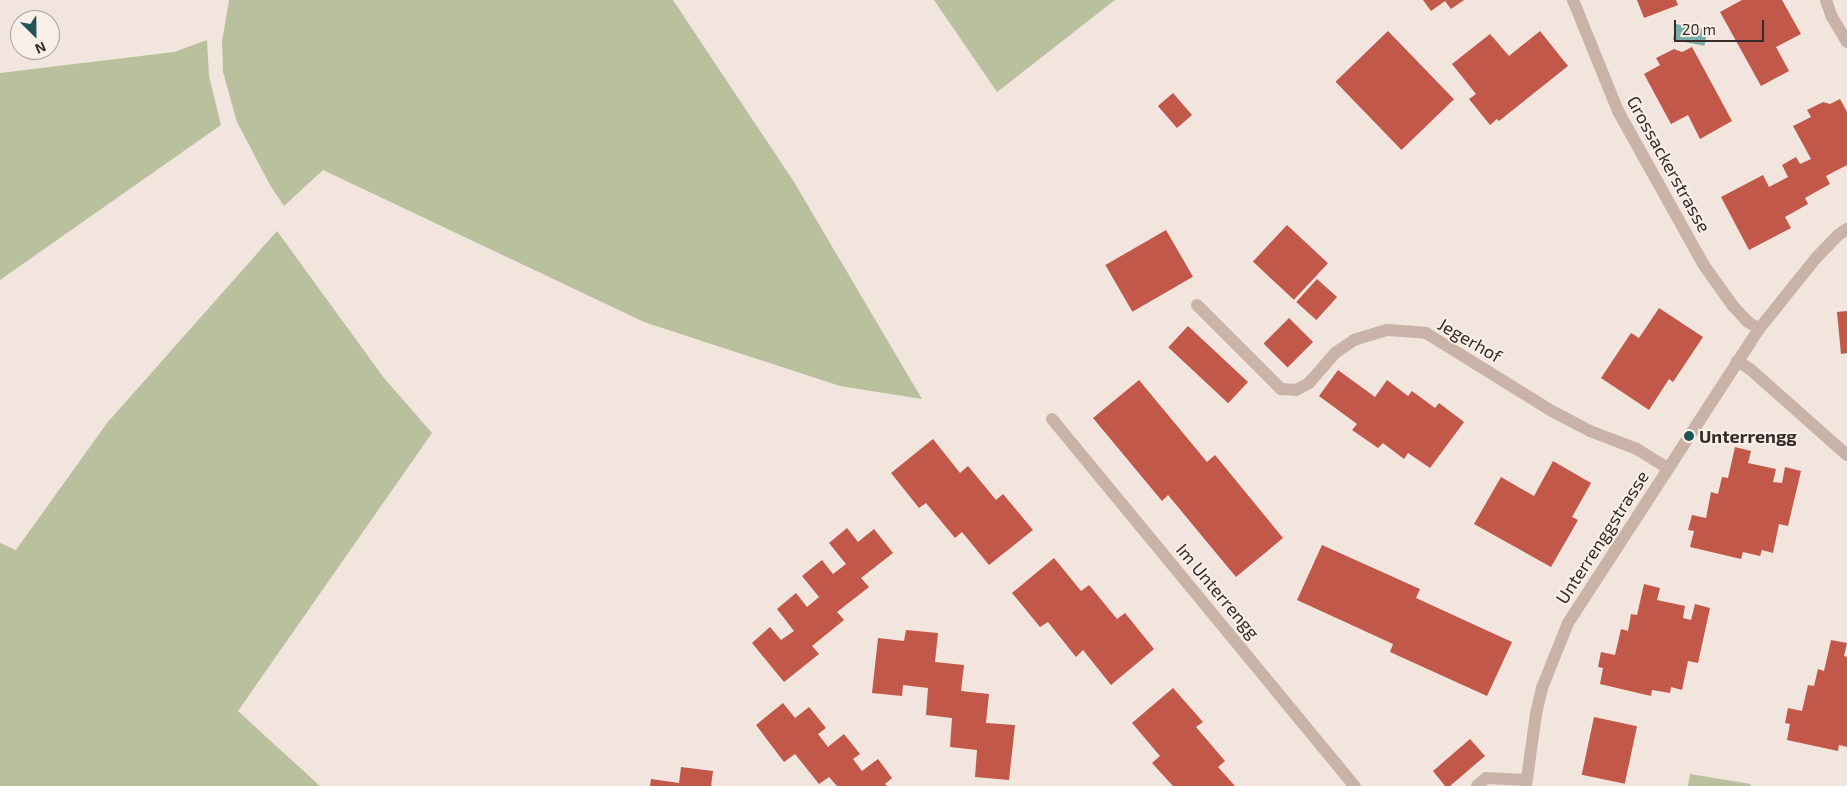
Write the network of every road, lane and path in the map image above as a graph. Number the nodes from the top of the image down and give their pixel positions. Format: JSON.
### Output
{"nodes":[{"id":1,"x":1573,"y":0,"type":"edge"},
{"id":2,"x":1826,"y":0,"type":"edge"},
{"id":3,"x":1847,"y":42,"type":"edge"},
{"id":4,"x":1847,"y":229,"type":"edge"},
{"id":5,"x":1197,"y":306,"type":"dead end"},
{"id":6,"x":1759,"y":329,"type":"junction"},
{"id":7,"x":1737,"y":361,"type":"junction"},
{"id":8,"x":1052,"y":419,"type":"dead end"},
{"id":9,"x":1847,"y":455,"type":"edge"},
{"id":10,"x":1667,"y":468,"type":"junction"},
{"id":11,"x":1526,"y":783,"type":"edge"},
{"id":12,"x":1355,"y":786,"type":"edge"},
{"id":13,"x":1477,"y":786,"type":"edge"}],
"edges":[{"from":1,"to":6,"type":"street","name":"Grossackerstrasse"},
{"from":2,"to":3,"type":"street"},
{"from":4,"to":6,"type":"street","name":"Unterrenggstrasse"},
{"from":5,"to":10,"type":"street","name":"Jegerhof"},
{"from":6,"to":7,"type":"street","name":"Unterrenggstrasse"},
{"from":7,"to":9,"type":"street"},
{"from":7,"to":10,"type":"street","name":"Unterrenggstrasse"},
{"from":8,"to":12,"type":"street","name":"Im Unterrengg"},
{"from":10,"to":11,"type":"street","name":"Unterrenggstrasse"},
{"from":11,"to":13,"type":"street"}]}
